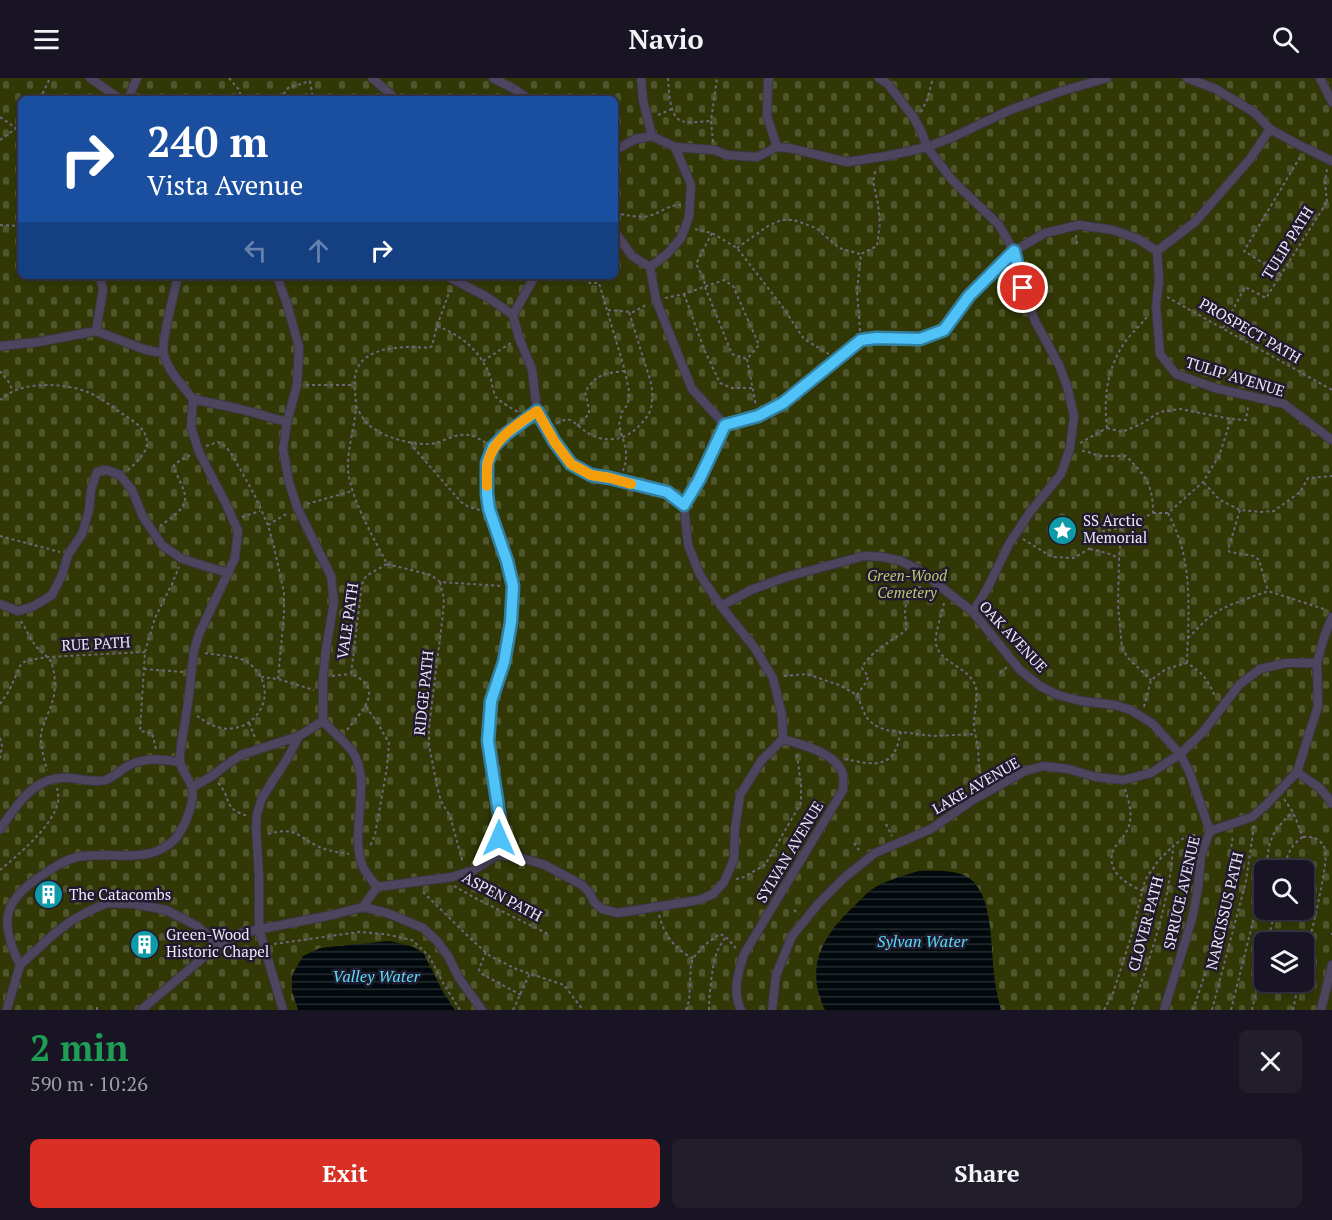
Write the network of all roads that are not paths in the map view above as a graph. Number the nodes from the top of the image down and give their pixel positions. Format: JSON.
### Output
{"nodes":[{"id":1,"x":90,"y":78,"type":"edge"},
{"id":2,"x":137,"y":78,"type":"edge"},
{"id":3,"x":372,"y":78,"type":"edge"},
{"id":4,"x":493,"y":78,"type":"edge"},
{"id":5,"x":641,"y":78,"type":"edge"},
{"id":6,"x":769,"y":78,"type":"edge"},
{"id":7,"x":879,"y":78,"type":"edge"},
{"id":8,"x":1107,"y":78,"type":"edge"},
{"id":9,"x":1187,"y":78,"type":"edge"},
{"id":10,"x":1320,"y":78,"type":"edge"},
{"id":11,"x":116,"y":96,"type":"edge"},
{"id":12,"x":129,"y":96,"type":"edge"},
{"id":13,"x":393,"y":96,"type":"edge"},
{"id":14,"x":524,"y":96,"type":"edge"},
{"id":15,"x":1332,"y":102,"type":"edge"},
{"id":16,"x":1270,"y":129,"type":"junction"},
{"id":17,"x":652,"y":136,"type":"junction"},
{"id":18,"x":675,"y":147,"type":"junction"},
{"id":19,"x":777,"y":147,"type":"junction"},
{"id":20,"x":927,"y":147,"type":"junction"},
{"id":21,"x":618,"y":148,"type":"edge"},
{"id":22,"x":1331,"y":161,"type":"edge"},
{"id":23,"x":618,"y":236,"type":"edge"},
{"id":24,"x":1014,"y":251,"type":"junction"},
{"id":25,"x":1157,"y":251,"type":"junction"},
{"id":26,"x":650,"y":267,"type":"junction"},
{"id":27,"x":101,"y":279,"type":"edge"},
{"id":28,"x":177,"y":279,"type":"edge"},
{"id":29,"x":276,"y":279,"type":"edge"},
{"id":30,"x":455,"y":279,"type":"edge"},
{"id":31,"x":533,"y":279,"type":"edge"},
{"id":32,"x":513,"y":315,"type":"junction"},
{"id":33,"x":96,"y":331,"type":"junction"},
{"id":34,"x":0,"y":346,"type":"edge"},
{"id":35,"x":162,"y":353,"type":"junction"},
{"id":36,"x":193,"y":399,"type":"junction"},
{"id":37,"x":537,"y":411,"type":"junction"},
{"id":38,"x":286,"y":423,"type":"junction"},
{"id":39,"x":725,"y":425,"type":"junction"},
{"id":40,"x":1332,"y":440,"type":"edge"},
{"id":41,"x":684,"y":505,"type":"junction"},
{"id":42,"x":228,"y":573,"type":"junction"},
{"id":43,"x":0,"y":604,"type":"edge"},
{"id":44,"x":721,"y":606,"type":"junction"},
{"id":45,"x":973,"y":612,"type":"junction"},
{"id":46,"x":1332,"y":617,"type":"edge"},
{"id":47,"x":1317,"y":663,"type":"junction"},
{"id":48,"x":323,"y":721,"type":"junction"},
{"id":49,"x":299,"y":736,"type":"junction"},
{"id":50,"x":783,"y":739,"type":"junction"},
{"id":51,"x":1180,"y":754,"type":"junction"},
{"id":52,"x":179,"y":762,"type":"junction"},
{"id":53,"x":1297,"y":772,"type":"junction"},
{"id":54,"x":193,"y":787,"type":"junction"},
{"id":55,"x":1332,"y":803,"type":"edge"},
{"id":56,"x":0,"y":829,"type":"edge"},
{"id":57,"x":1210,"y":831,"type":"junction"},
{"id":58,"x":497,"y":855,"type":"junction"},
{"id":59,"x":377,"y":887,"type":"junction"},
{"id":60,"x":363,"y":907,"type":"junction"},
{"id":61,"x":259,"y":929,"type":"junction"},
{"id":62,"x":218,"y":945,"type":"junction"},
{"id":63,"x":20,"y":964,"type":"junction"},
{"id":64,"x":1332,"y":964,"type":"edge"},
{"id":65,"x":8,"y":1010,"type":"edge"},
{"id":66,"x":141,"y":1010,"type":"edge"},
{"id":67,"x":283,"y":1010,"type":"edge"},
{"id":68,"x":482,"y":1010,"type":"edge"},
{"id":69,"x":741,"y":1010,"type":"edge"},
{"id":70,"x":772,"y":1010,"type":"edge"},
{"id":71,"x":1164,"y":1010,"type":"edge"},
{"id":72,"x":1321,"y":1010,"type":"edge"}],
"edges":[{"from":1,"to":11,"type":"lane"},
{"from":2,"to":12,"type":"lane"},
{"from":3,"to":13,"type":"lane"},
{"from":4,"to":14,"type":"lane"},
{"from":5,"to":17,"type":"lane"},
{"from":6,"to":19,"type":"lane"},
{"from":7,"to":20,"type":"lane"},
{"from":8,"to":20,"type":"lane"},
{"from":9,"to":16,"type":"lane"},
{"from":10,"to":15,"type":"lane"},
{"from":16,"to":22,"type":"lane"},
{"from":16,"to":25,"type":"lane"},
{"from":17,"to":18,"type":"lane"},
{"from":17,"to":21,"type":"lane"},
{"from":18,"to":19,"type":"lane"},
{"from":18,"to":26,"type":"lane"},
{"from":19,"to":20,"type":"lane"},
{"from":20,"to":24,"type":"lane"},
{"from":23,"to":26,"type":"lane"},
{"from":24,"to":25,"type":"lane"},
{"from":24,"to":39,"type":"lane"},
{"from":24,"to":45,"type":"lane"},
{"from":25,"to":40,"type":"lane","name":"TULIP AVENUE"},
{"from":26,"to":39,"type":"lane"},
{"from":27,"to":33,"type":"lane"},
{"from":28,"to":35,"type":"lane"},
{"from":29,"to":38,"type":"lane"},
{"from":30,"to":32,"type":"lane"},
{"from":31,"to":32,"type":"lane"},
{"from":32,"to":37,"type":"lane"},
{"from":33,"to":34,"type":"lane"},
{"from":33,"to":35,"type":"lane"},
{"from":35,"to":36,"type":"lane"},
{"from":36,"to":38,"type":"lane"},
{"from":36,"to":42,"type":"lane"},
{"from":37,"to":41,"type":"lane"},
{"from":37,"to":58,"type":"lane"},
{"from":38,"to":48,"type":"lane"},
{"from":39,"to":41,"type":"lane"},
{"from":41,"to":44,"type":"lane"},
{"from":42,"to":43,"type":"lane"},
{"from":42,"to":52,"type":"lane"},
{"from":44,"to":45,"type":"lane","name":"OAK AVENUE"},
{"from":44,"to":50,"type":"lane"},
{"from":45,"to":51,"type":"lane","name":"OAK AVENUE"},
{"from":46,"to":47,"type":"lane","name":"SPRUCE AVENUE"},
{"from":47,"to":51,"type":"lane","name":"LAKE AVENUE"},
{"from":47,"to":53,"type":"lane","name":"SPRUCE AVENUE"},
{"from":48,"to":49,"type":"lane"},
{"from":48,"to":59,"type":"lane"},
{"from":49,"to":54,"type":"lane"},
{"from":49,"to":61,"type":"lane"},
{"from":50,"to":58,"type":"lane"},
{"from":50,"to":69,"type":"lane","name":"SYLVAN AVENUE"},
{"from":51,"to":57,"type":"lane","name":"OAK AVENUE"},
{"from":51,"to":70,"type":"lane","name":"LAKE AVENUE"},
{"from":52,"to":54,"type":"lane"},
{"from":52,"to":56,"type":"lane"},
{"from":53,"to":55,"type":"lane"},
{"from":53,"to":57,"type":"lane","name":"SPRUCE AVENUE"},
{"from":54,"to":63,"type":"lane"},
{"from":57,"to":71,"type":"lane","name":"SPRUCE AVENUE"},
{"from":58,"to":59,"type":"lane"},
{"from":59,"to":60,"type":"lane"},
{"from":60,"to":61,"type":"lane"},
{"from":60,"to":68,"type":"lane"},
{"from":61,"to":62,"type":"lane"},
{"from":61,"to":67,"type":"lane"},
{"from":62,"to":63,"type":"lane"},
{"from":62,"to":66,"type":"lane"},
{"from":63,"to":65,"type":"lane"},
{"from":64,"to":72,"type":"lane"}]}
